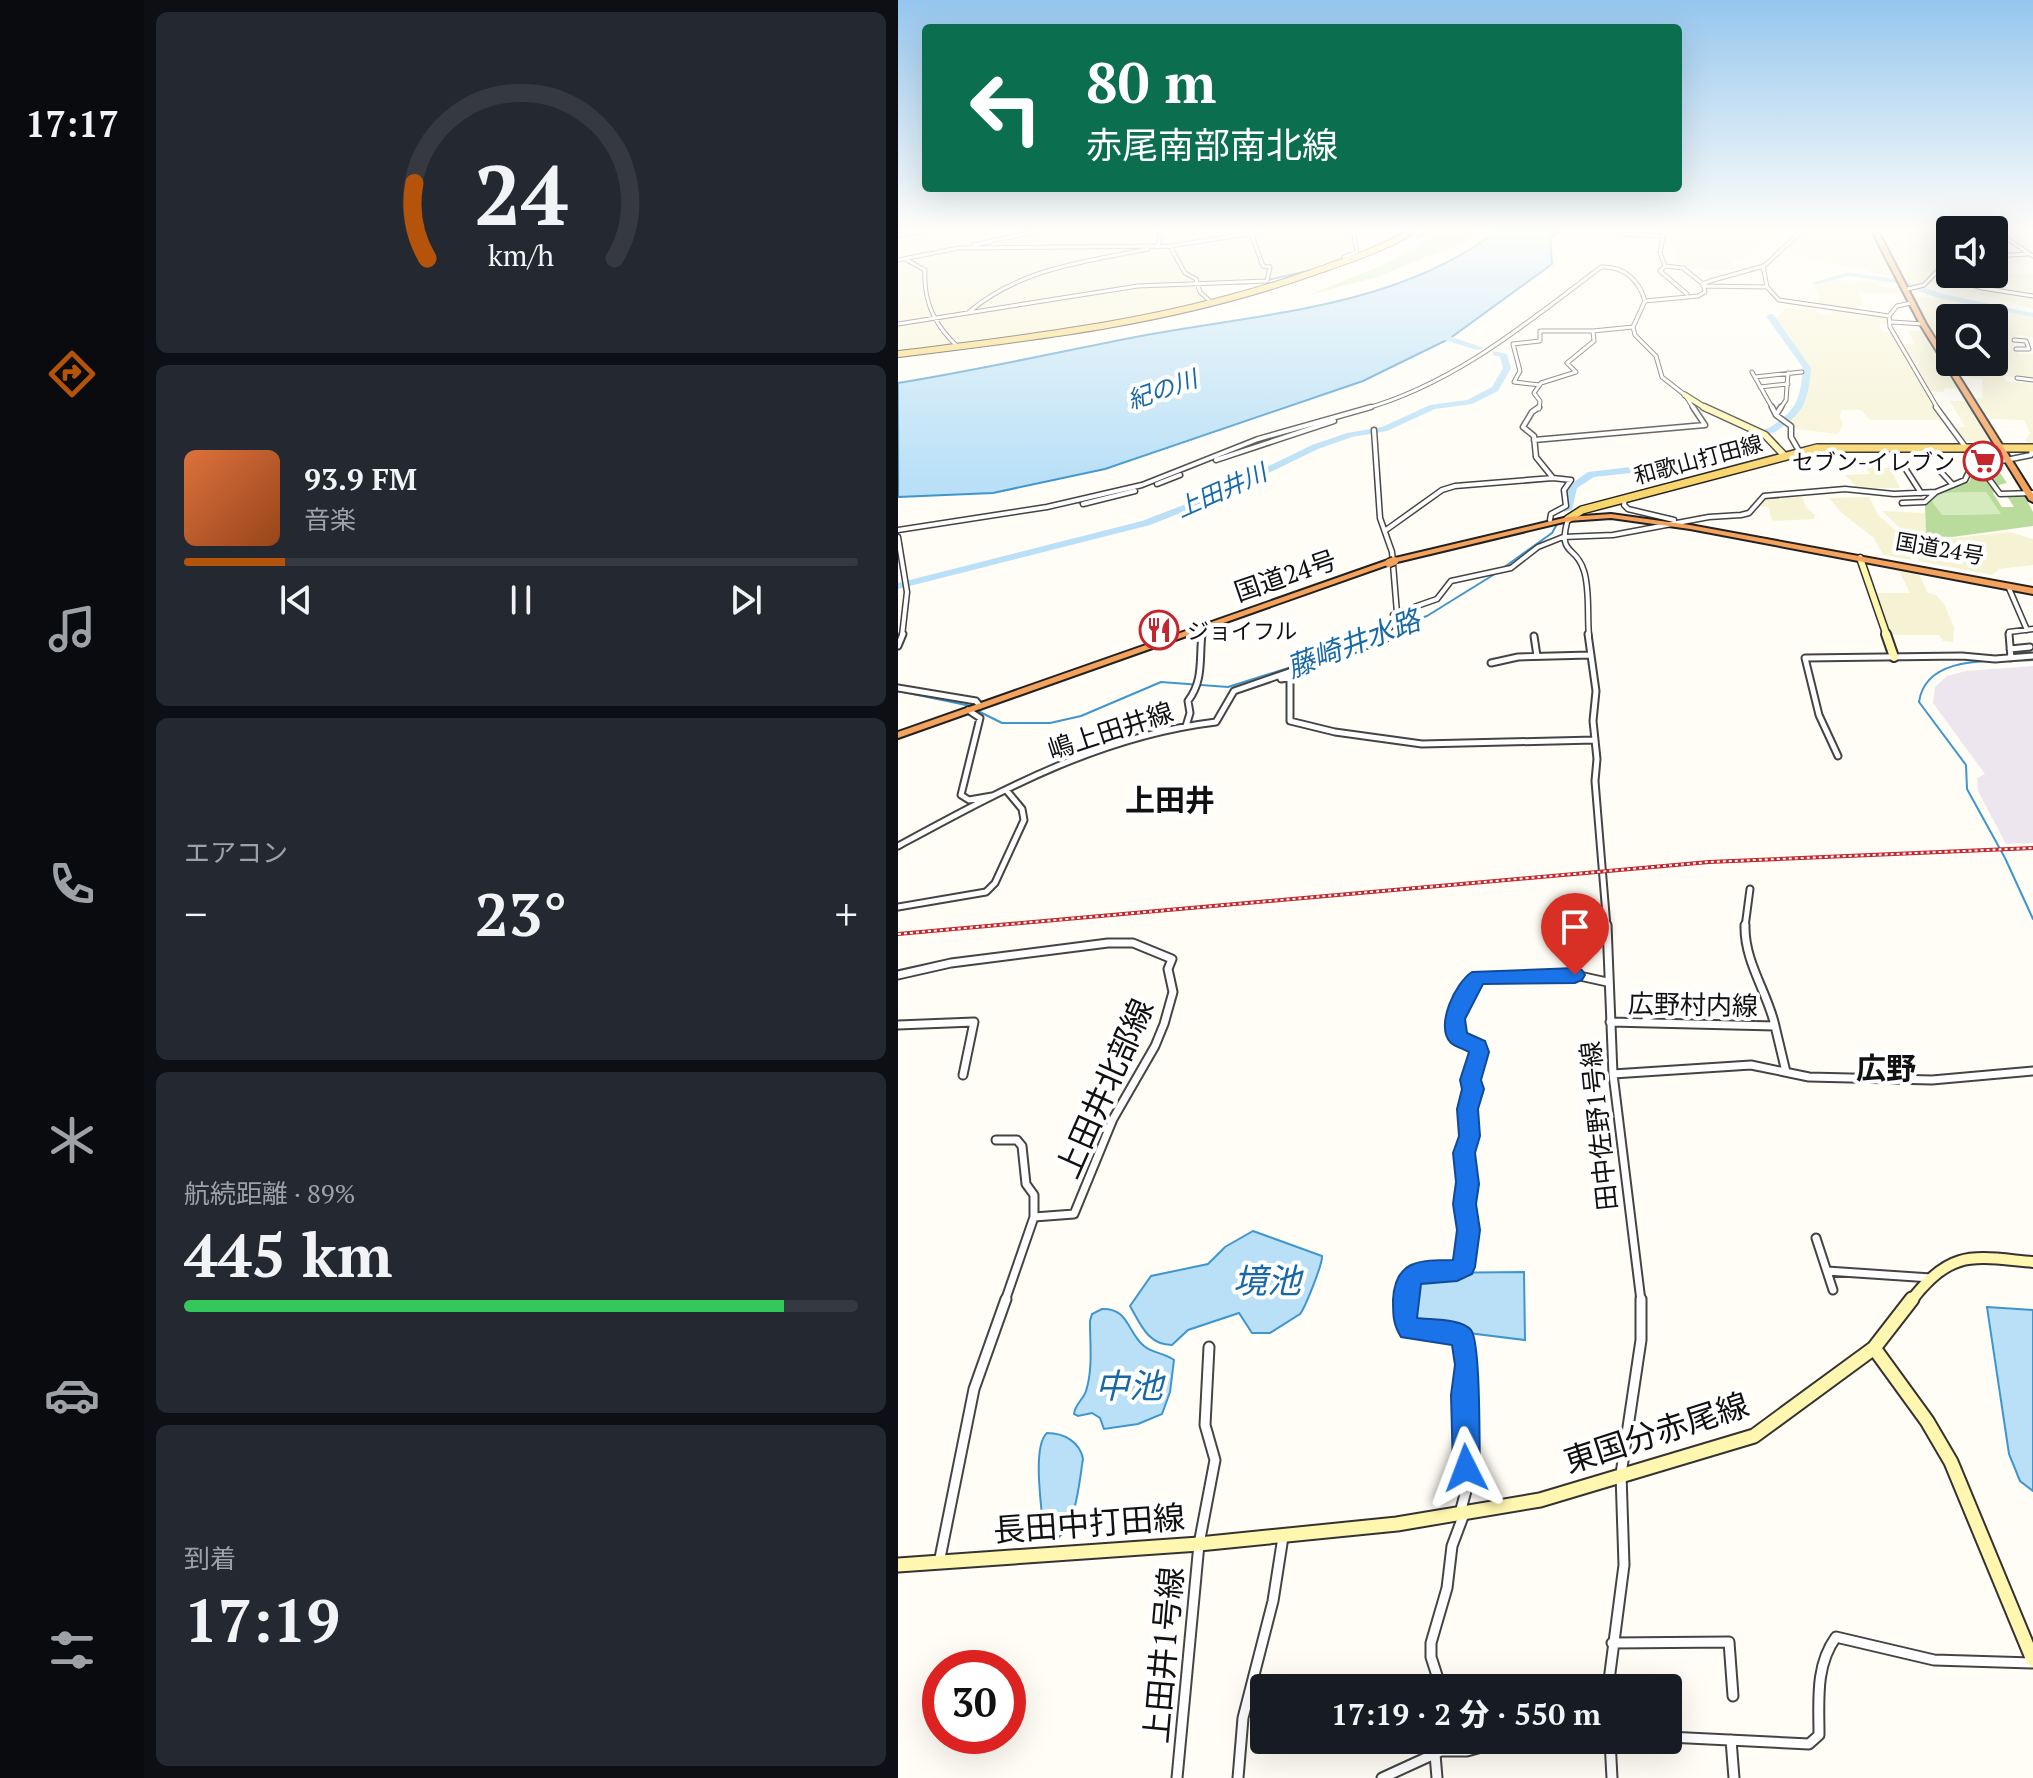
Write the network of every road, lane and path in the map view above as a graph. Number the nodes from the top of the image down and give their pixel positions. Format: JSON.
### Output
{"nodes":[{"id":1,"x":935,"y":314,"type":"edge"},
{"id":2,"x":958,"y":314,"type":"edge"},
{"id":3,"x":1177,"y":314,"type":"edge"},
{"id":4,"x":1539,"y":314,"type":"edge"},
{"id":5,"x":1639,"y":314,"type":"edge"},
{"id":6,"x":1875,"y":314,"type":"edge"},
{"id":7,"x":1917,"y":314,"type":"edge"},
{"id":8,"x":1889,"y":316,"type":"joint"},
{"id":9,"x":937,"y":318,"type":"junction"},
{"id":10,"x":1892,"y":322,"type":"junction"},
{"id":11,"x":898,"y":324,"type":"edge"},
{"id":12,"x":1923,"y":324,"type":"junction"},
{"id":13,"x":1633,"y":327,"type":"junction"},
{"id":14,"x":1593,"y":331,"type":"junction"},
{"id":15,"x":2014,"y":340,"type":"dead end"},
{"id":16,"x":958,"y":347,"type":"junction"},
{"id":17,"x":2016,"y":349,"type":"dead end"},
{"id":18,"x":2031,"y":349,"type":"edge"},
{"id":19,"x":898,"y":354,"type":"edge"},
{"id":20,"x":1802,"y":372,"type":"dead end"},
{"id":21,"x":1788,"y":373,"type":"junction"},
{"id":22,"x":2017,"y":378,"type":"dead end"},
{"id":23,"x":2033,"y":380,"type":"edge"},
{"id":24,"x":1788,"y":384,"type":"junction"},
{"id":25,"x":1540,"y":385,"type":"junction"},
{"id":26,"x":1760,"y":387,"type":"junction"},
{"id":27,"x":1685,"y":395,"type":"junction"},
{"id":28,"x":1776,"y":415,"type":"junction"},
{"id":29,"x":1374,"y":431,"type":"dead end"},
{"id":30,"x":1534,"y":440,"type":"junction"},
{"id":31,"x":1964,"y":447,"type":"junction"},
{"id":32,"x":2001,"y":447,"type":"junction"},
{"id":33,"x":2032,"y":448,"type":"edge"},
{"id":34,"x":1799,"y":451,"type":"junction"},
{"id":35,"x":1784,"y":455,"type":"junction"},
{"id":36,"x":2010,"y":461,"type":"junction"},
{"id":37,"x":1977,"y":465,"type":"junction"},
{"id":38,"x":1905,"y":468,"type":"dead end"},
{"id":39,"x":1941,"y":472,"type":"dead end"},
{"id":40,"x":1553,"y":478,"type":"junction"},
{"id":41,"x":1953,"y":485,"type":"junction"},
{"id":42,"x":1936,"y":492,"type":"junction"},
{"id":43,"x":1921,"y":493,"type":"junction"},
{"id":44,"x":2031,"y":493,"type":"edge"},
{"id":45,"x":1625,"y":498,"type":"junction"},
{"id":46,"x":2033,"y":500,"type":"edge"},
{"id":47,"x":1902,"y":503,"type":"dead end"},
{"id":48,"x":1570,"y":517,"type":"junction"},
{"id":49,"x":1550,"y":520,"type":"junction"},
{"id":50,"x":1674,"y":522,"type":"junction"},
{"id":51,"x":1685,"y":522,"type":"junction"},
{"id":52,"x":1386,"y":530,"type":"junction"},
{"id":53,"x":898,"y":534,"type":"edge"},
{"id":54,"x":1563,"y":537,"type":"junction"},
{"id":55,"x":1462,"y":543,"type":"junction"},
{"id":56,"x":1860,"y":558,"type":"junction"},
{"id":57,"x":2008,"y":586,"type":"junction"},
{"id":58,"x":2033,"y":588,"type":"edge"},
{"id":59,"x":1397,"y":613,"type":"junction"},
{"id":60,"x":1204,"y":627,"type":"junction"},
{"id":61,"x":2030,"y":629,"type":"edge"},
{"id":62,"x":1534,"y":636,"type":"dead end"},
{"id":63,"x":898,"y":645,"type":"edge"},
{"id":64,"x":2030,"y":647,"type":"dead end"},
{"id":65,"x":2010,"y":649,"type":"junction"},
{"id":66,"x":1590,"y":655,"type":"junction"},
{"id":67,"x":1537,"y":656,"type":"junction"},
{"id":68,"x":2033,"y":656,"type":"edge"},
{"id":69,"x":1894,"y":657,"type":"junction"},
{"id":70,"x":2011,"y":658,"type":"junction"},
{"id":71,"x":1491,"y":663,"type":"dead end"},
{"id":72,"x":1259,"y":681,"type":"junction"},
{"id":73,"x":898,"y":688,"type":"edge"},
{"id":74,"x":974,"y":708,"type":"junction"},
{"id":75,"x":1186,"y":726,"type":"junction"},
{"id":76,"x":898,"y":735,"type":"edge"},
{"id":77,"x":1595,"y":740,"type":"junction"},
{"id":78,"x":1838,"y":756,"type":"dead end"},
{"id":79,"x":1007,"y":791,"type":"junction"},
{"id":80,"x":994,"y":796,"type":"junction"},
{"id":81,"x":898,"y":846,"type":"edge"},
{"id":82,"x":1750,"y":889,"type":"dead end"},
{"id":83,"x":898,"y":907,"type":"edge"},
{"id":84,"x":898,"y":975,"type":"edge"},
{"id":85,"x":1607,"y":982,"type":"junction"},
{"id":86,"x":1642,"y":998,"type":"dead end"},
{"id":87,"x":1610,"y":1022,"type":"junction"},
{"id":88,"x":1647,"y":1022,"type":"junction"},
{"id":89,"x":898,"y":1025,"type":"edge"},
{"id":90,"x":1775,"y":1026,"type":"junction"},
{"id":91,"x":2033,"y":1071,"type":"edge"},
{"id":92,"x":1786,"y":1072,"type":"junction"},
{"id":93,"x":1613,"y":1074,"type":"junction"},
{"id":94,"x":963,"y":1075,"type":"dead end"},
{"id":95,"x":996,"y":1140,"type":"dead end"},
{"id":96,"x":1034,"y":1217,"type":"junction"},
{"id":97,"x":1816,"y":1238,"type":"dead end"},
{"id":98,"x":2033,"y":1262,"type":"edge"},
{"id":99,"x":1827,"y":1271,"type":"junction"},
{"id":100,"x":1932,"y":1278,"type":"junction"},
{"id":101,"x":1833,"y":1290,"type":"dead end"},
{"id":102,"x":1209,"y":1347,"type":"dead end"},
{"id":103,"x":1874,"y":1348,"type":"junction"},
{"id":104,"x":1621,"y":1474,"type":"junction"},
{"id":105,"x":1462,"y":1514,"type":"junction"},
{"id":106,"x":1283,"y":1534,"type":"junction"},
{"id":107,"x":1199,"y":1544,"type":"junction"},
{"id":108,"x":939,"y":1563,"type":"junction"},
{"id":109,"x":898,"y":1565,"type":"edge"},
{"id":110,"x":1612,"y":1643,"type":"junction"},
{"id":111,"x":2033,"y":1661,"type":"edge"},
{"id":112,"x":1436,"y":1674,"type":"edge"},
{"id":113,"x":1609,"y":1674,"type":"edge"},
{"id":114,"x":1733,"y":1696,"type":"dead end"},
{"id":115,"x":1682,"y":1738,"type":"edge"},
{"id":116,"x":1731,"y":1740,"type":"junction"},
{"id":117,"x":1428,"y":1754,"type":"edge"},
{"id":118,"x":1439,"y":1754,"type":"edge"},
{"id":119,"x":1610,"y":1754,"type":"edge"},
{"id":120,"x":1177,"y":1778,"type":"edge"},
{"id":121,"x":1238,"y":1778,"type":"edge"},
{"id":122,"x":1382,"y":1778,"type":"edge"},
{"id":123,"x":1437,"y":1778,"type":"edge"},
{"id":124,"x":1612,"y":1778,"type":"edge"},
{"id":125,"x":1734,"y":1778,"type":"edge"}],
"edges":[{"from":1,"to":9,"type":"street"},
{"from":2,"to":9,"type":"street"},
{"from":3,"to":16,"type":"main road"},
{"from":4,"to":53,"type":"street"},
{"from":5,"to":13,"type":"street"},
{"from":6,"to":8,"type":"street"},
{"from":7,"to":12,"type":"highway"},
{"from":8,"to":10,"type":"street"},
{"from":9,"to":11,"type":"street"},
{"from":9,"to":16,"type":"street"},
{"from":10,"to":12,"type":"street"},
{"from":10,"to":31,"type":"street"},
{"from":12,"to":32,"type":"highway"},
{"from":13,"to":14,"type":"street"},
{"from":13,"to":27,"type":"street"},
{"from":14,"to":25,"type":"street"},
{"from":14,"to":25,"type":"street"},
{"from":15,"to":18,"type":"street"},
{"from":16,"to":19,"type":"main road"},
{"from":17,"to":18,"type":"street"},
{"from":20,"to":21,"type":"street"},
{"from":21,"to":24,"type":"street"},
{"from":21,"to":26,"type":"street"},
{"from":22,"to":23,"type":"street"},
{"from":24,"to":26,"type":"street"},
{"from":24,"to":28,"type":"street"},
{"from":25,"to":30,"type":"street"},
{"from":26,"to":28,"type":"street"},
{"from":27,"to":30,"type":"street"},
{"from":27,"to":35,"type":"street"},
{"from":28,"to":34,"type":"street"},
{"from":29,"to":52,"type":"street","name":"嶋上田井線"},
{"from":30,"to":40,"type":"street"},
{"from":31,"to":32,"type":"main road","name":"和歌山打田線"},
{"from":31,"to":34,"type":"main road","name":"和歌山打田線"},
{"from":31,"to":37,"type":"street"},
{"from":32,"to":33,"type":"main road","name":"和歌山打田線"},
{"from":32,"to":36,"type":"highway"},
{"from":33,"to":36,"type":"street"},
{"from":34,"to":35,"type":"main road","name":"和歌山打田線"},
{"from":35,"to":45,"type":"main road","name":"和歌山打田線"},
{"from":36,"to":37,"type":"street"},
{"from":36,"to":44,"type":"highway"},
{"from":37,"to":41,"type":"street"},
{"from":37,"to":44,"type":"street"},
{"from":38,"to":43,"type":"street"},
{"from":39,"to":41,"type":"street"},
{"from":40,"to":49,"type":"street"},
{"from":40,"to":52,"type":"street"},
{"from":41,"to":42,"type":"street"},
{"from":42,"to":43,"type":"street"},
{"from":42,"to":47,"type":"street"},
{"from":43,"to":51,"type":"street"},
{"from":44,"to":46,"type":"highway"},
{"from":45,"to":48,"type":"main road","name":"和歌山打田線"},
{"from":45,"to":50,"type":"street"},
{"from":48,"to":49,"type":"highway","name":"国道24号"},
{"from":48,"to":50,"type":"highway","name":"国道24号"},
{"from":48,"to":54,"type":"street"},
{"from":48,"to":55,"type":"highway","name":"国道24号"},
{"from":49,"to":55,"type":"highway","name":"国道24号"},
{"from":50,"to":51,"type":"highway","name":"国道24号"},
{"from":50,"to":54,"type":"street"},
{"from":50,"to":56,"type":"highway","name":"国道24号"},
{"from":51,"to":58,"type":"highway","name":"国道24号"},
{"from":52,"to":59,"type":"street","name":"嶋上田井線"},
{"from":53,"to":63,"type":"street"},
{"from":54,"to":59,"type":"street"},
{"from":54,"to":66,"type":"street","name":"田中佐野1号線"},
{"from":55,"to":60,"type":"highway","name":"国道24号"},
{"from":56,"to":57,"type":"highway","name":"国道24号"},
{"from":56,"to":69,"type":"street"},
{"from":57,"to":58,"type":"highway","name":"国道24号"},
{"from":57,"to":61,"type":"street"},
{"from":59,"to":72,"type":"street","name":"嶋上田井線"},
{"from":60,"to":74,"type":"highway","name":"国道24号"},
{"from":60,"to":75,"type":"street"},
{"from":61,"to":65,"type":"street"},
{"from":62,"to":67,"type":"street"},
{"from":64,"to":65,"type":"street"},
{"from":65,"to":70,"type":"street"},
{"from":66,"to":67,"type":"street"},
{"from":66,"to":77,"type":"street","name":"田中佐野1号線"},
{"from":67,"to":71,"type":"street"},
{"from":68,"to":70,"type":"street"},
{"from":69,"to":70,"type":"street"},
{"from":69,"to":78,"type":"street"},
{"from":72,"to":75,"type":"street","name":"嶋上田井線"},
{"from":72,"to":77,"type":"street"},
{"from":73,"to":74,"type":"street"},
{"from":74,"to":76,"type":"highway","name":"国道24号"},
{"from":74,"to":80,"type":"street"},
{"from":75,"to":79,"type":"street","name":"嶋上田井線"},
{"from":77,"to":85,"type":"street","name":"田中佐野1号線"},
{"from":79,"to":80,"type":"street","name":"嶋上田井線"},
{"from":79,"to":83,"type":"street"},
{"from":80,"to":81,"type":"street","name":"嶋上田井線"},
{"from":82,"to":90,"type":"street"},
{"from":84,"to":96,"type":"street","name":"上田井北部線"},
{"from":85,"to":87,"type":"street","name":"田中佐野1号線"},
{"from":85,"to":105,"type":"street"},
{"from":86,"to":88,"type":"street"},
{"from":87,"to":88,"type":"street","name":"広野村内線"},
{"from":87,"to":93,"type":"street","name":"田中佐野1号線"},
{"from":88,"to":90,"type":"street","name":"広野村内線"},
{"from":89,"to":94,"type":"street"},
{"from":90,"to":92,"type":"street","name":"広野村内線"},
{"from":91,"to":92,"type":"street"},
{"from":92,"to":93,"type":"street"},
{"from":93,"to":104,"type":"street","name":"田中佐野1号線"},
{"from":95,"to":96,"type":"street"},
{"from":96,"to":108,"type":"street"},
{"from":97,"to":99,"type":"street"},
{"from":98,"to":100,"type":"street","name":"東国分赤尾線"},
{"from":99,"to":100,"type":"street"},
{"from":99,"to":101,"type":"street"},
{"from":100,"to":103,"type":"street","name":"東国分赤尾線"},
{"from":102,"to":107,"type":"street","name":"上田井1号線"},
{"from":103,"to":104,"type":"street","name":"東国分赤尾線"},
{"from":103,"to":111,"type":"street"},
{"from":104,"to":105,"type":"street","name":"東国分赤尾線"},
{"from":104,"to":110,"type":"street","name":"田中佐野1号線"},
{"from":105,"to":106,"type":"street","name":"東国分赤尾線"},
{"from":105,"to":112,"type":"street"},
{"from":106,"to":107,"type":"street","name":"長田中打田線"},
{"from":106,"to":121,"type":"street"},
{"from":107,"to":108,"type":"street","name":"長田中打田線"},
{"from":107,"to":120,"type":"street","name":"上田井1号線"},
{"from":108,"to":109,"type":"street","name":"長田中打田線"},
{"from":110,"to":113,"type":"street","name":"田中佐野1号線"},
{"from":110,"to":114,"type":"street"},
{"from":111,"to":116,"type":"street"},
{"from":115,"to":116,"type":"street"},
{"from":116,"to":125,"type":"street"},
{"from":117,"to":122,"type":"street"},
{"from":118,"to":123,"type":"street"},
{"from":119,"to":124,"type":"street"}]}
